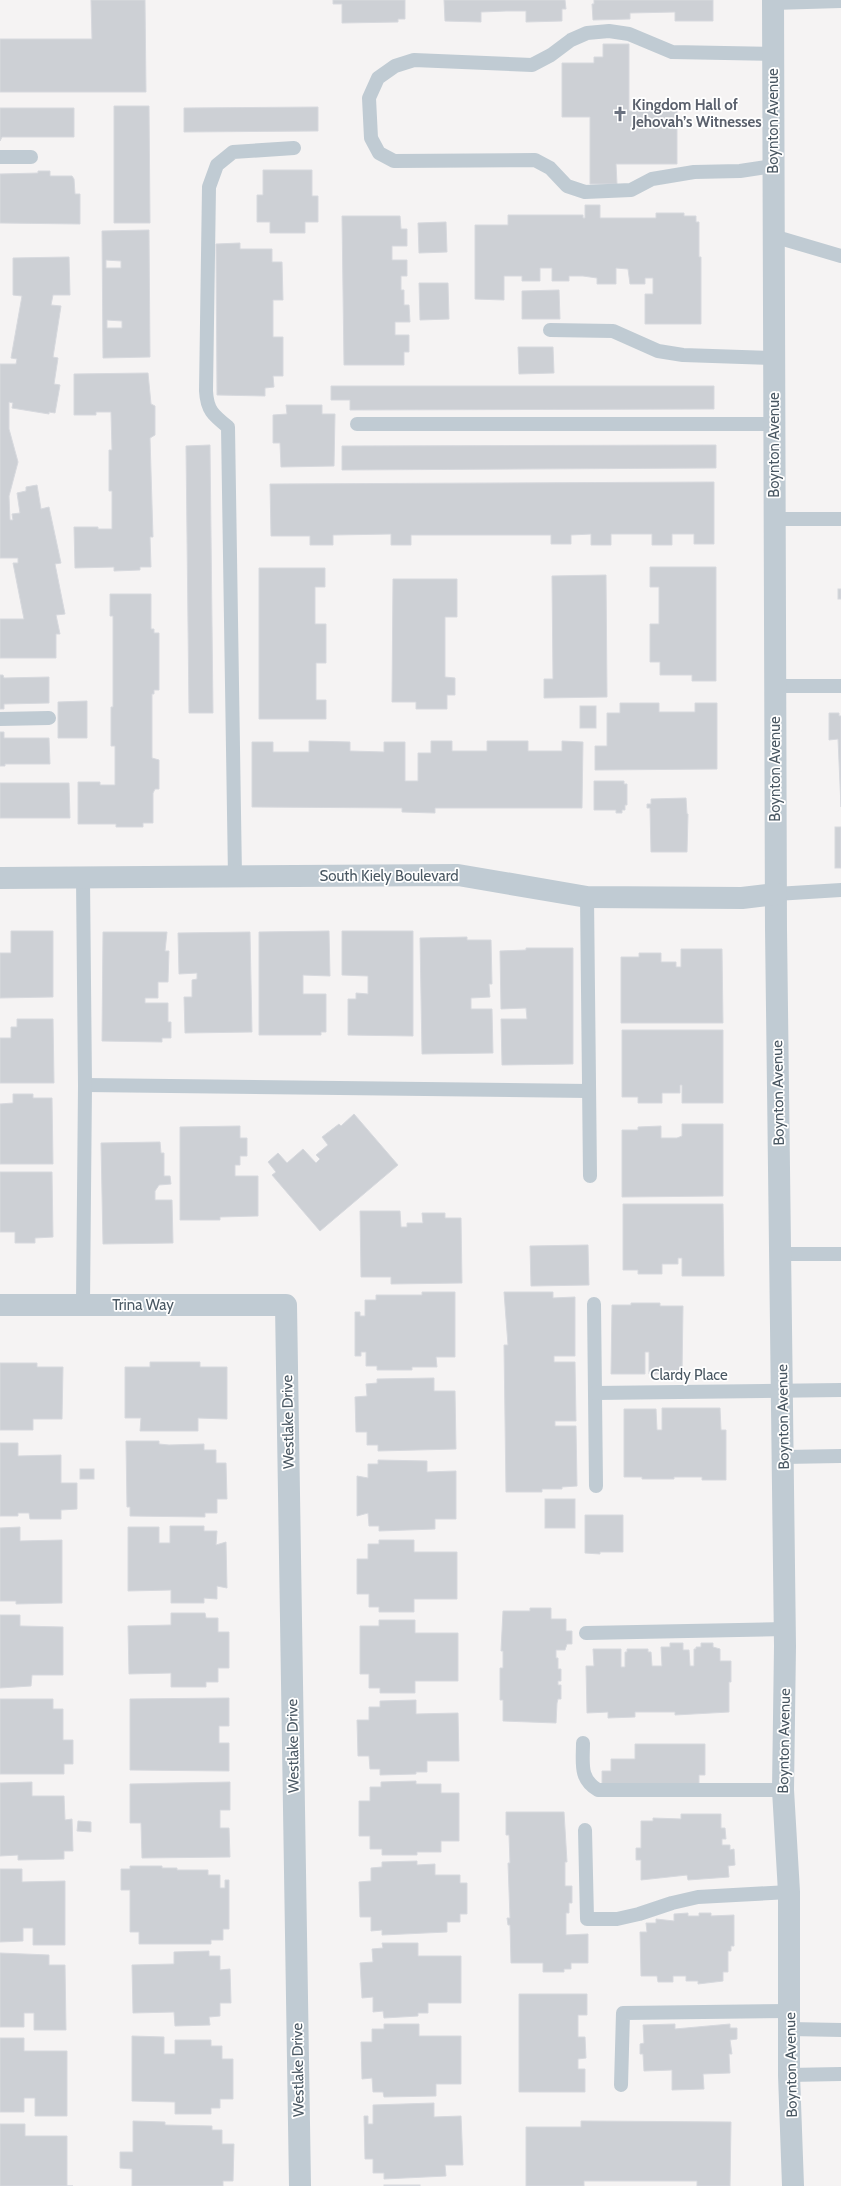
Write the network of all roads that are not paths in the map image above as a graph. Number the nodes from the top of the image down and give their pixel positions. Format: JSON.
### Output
{"nodes":[{"id":1,"x":841,"y":1,"type":"edge"},
{"id":2,"x":773,"y":2,"type":"edge"},
{"id":3,"x":773,"y":54,"type":"junction"},
{"id":4,"x":294,"y":148,"type":"dead end"},
{"id":5,"x":0,"y":157,"type":"edge"},
{"id":6,"x":31,"y":157,"type":"dead end"},
{"id":7,"x":773,"y":166,"type":"junction"},
{"id":8,"x":773,"y":236,"type":"junction"},
{"id":9,"x":841,"y":256,"type":"edge"},
{"id":10,"x":550,"y":330,"type":"dead end"},
{"id":11,"x":773,"y":358,"type":"junction"},
{"id":12,"x":357,"y":424,"type":"dead end"},
{"id":13,"x":774,"y":424,"type":"junction"},
{"id":14,"x":774,"y":519,"type":"junction"},
{"id":15,"x":841,"y":519,"type":"edge"},
{"id":16,"x":774,"y":686,"type":"junction"},
{"id":17,"x":841,"y":686,"type":"edge"},
{"id":18,"x":49,"y":718,"type":"dead end"},
{"id":19,"x":0,"y":719,"type":"edge"},
{"id":20,"x":235,"y":877,"type":"junction"},
{"id":21,"x":0,"y":878,"type":"edge"},
{"id":22,"x":83,"y":878,"type":"junction"},
{"id":23,"x":841,"y":890,"type":"edge"},
{"id":24,"x":776,"y":894,"type":"junction"},
{"id":25,"x":587,"y":897,"type":"junction"},
{"id":26,"x":85,"y":1085,"type":"junction"},
{"id":27,"x":589,"y":1091,"type":"junction"},
{"id":28,"x":590,"y":1176,"type":"dead end"},
{"id":29,"x":781,"y":1254,"type":"junction"},
{"id":30,"x":841,"y":1254,"type":"edge"},
{"id":31,"x":83,"y":1304,"type":"junction"},
{"id":32,"x":594,"y":1304,"type":"dead end"},
{"id":33,"x":0,"y":1305,"type":"edge"},
{"id":34,"x":286,"y":1305,"type":"joint"},
{"id":35,"x":841,"y":1390,"type":"edge"},
{"id":36,"x":595,"y":1392,"type":"junction"},
{"id":37,"x":783,"y":1392,"type":"junction"},
{"id":38,"x":841,"y":1456,"type":"edge"},
{"id":39,"x":784,"y":1457,"type":"junction"},
{"id":40,"x":596,"y":1486,"type":"dead end"},
{"id":41,"x":785,"y":1629,"type":"junction"},
{"id":42,"x":586,"y":1633,"type":"dead end"},
{"id":43,"x":583,"y":1743,"type":"dead end"},
{"id":44,"x":783,"y":1790,"type":"junction"},
{"id":45,"x":585,"y":1830,"type":"dead end"},
{"id":46,"x":789,"y":1892,"type":"junction"},
{"id":47,"x":790,"y":2020,"type":"junction"},
{"id":48,"x":841,"y":2030,"type":"edge"},
{"id":49,"x":841,"y":2074,"type":"edge"},
{"id":50,"x":789,"y":2075,"type":"junction"},
{"id":51,"x":622,"y":2085,"type":"dead end"},
{"id":52,"x":300,"y":2186,"type":"edge"},
{"id":53,"x":793,"y":2186,"type":"edge"}],
"edges":[{"from":1,"to":2,"type":"lane"},
{"from":2,"to":3,"type":"street","name":"Boynton Avenue"},
{"from":3,"to":7,"type":"street","name":"Boynton Avenue"},
{"from":3,"to":7,"type":"lane"},
{"from":4,"to":20,"type":"lane"},
{"from":5,"to":6,"type":"lane"},
{"from":7,"to":8,"type":"street","name":"Boynton Avenue"},
{"from":8,"to":9,"type":"lane"},
{"from":8,"to":11,"type":"street","name":"Boynton Avenue"},
{"from":10,"to":11,"type":"lane"},
{"from":11,"to":13,"type":"street","name":"Boynton Avenue"},
{"from":12,"to":13,"type":"lane"},
{"from":13,"to":14,"type":"street","name":"Boynton Avenue"},
{"from":14,"to":15,"type":"lane"},
{"from":14,"to":16,"type":"street","name":"Boynton Avenue"},
{"from":16,"to":17,"type":"lane"},
{"from":16,"to":24,"type":"street","name":"Boynton Avenue"},
{"from":18,"to":19,"type":"lane"},
{"from":20,"to":22,"type":"street","name":"South Kiely Boulevard"},
{"from":20,"to":25,"type":"street","name":"South Kiely Boulevard"},
{"from":21,"to":22,"type":"street","name":"South Kiely Boulevard"},
{"from":22,"to":26,"type":"lane"},
{"from":23,"to":24,"type":"lane"},
{"from":24,"to":25,"type":"street","name":"South Kiely Boulevard"},
{"from":24,"to":29,"type":"street","name":"Boynton Avenue"},
{"from":25,"to":27,"type":"lane"},
{"from":26,"to":27,"type":"lane"},
{"from":26,"to":31,"type":"lane"},
{"from":27,"to":28,"type":"lane"},
{"from":29,"to":30,"type":"lane"},
{"from":29,"to":37,"type":"street","name":"Boynton Avenue"},
{"from":31,"to":33,"type":"street","name":"Trina Way"},
{"from":31,"to":34,"type":"street","name":"Trina Way"},
{"from":32,"to":36,"type":"lane"},
{"from":34,"to":52,"type":"street","name":"Westlake Drive"},
{"from":35,"to":37,"type":"lane","name":"Clardy Place"},
{"from":36,"to":37,"type":"lane","name":"Clardy Place"},
{"from":36,"to":40,"type":"lane"},
{"from":37,"to":39,"type":"street","name":"Boynton Avenue"},
{"from":38,"to":39,"type":"lane"},
{"from":39,"to":41,"type":"street","name":"Boynton Avenue"},
{"from":41,"to":42,"type":"lane"},
{"from":41,"to":44,"type":"street","name":"Boynton Avenue"},
{"from":43,"to":44,"type":"lane"},
{"from":44,"to":46,"type":"street","name":"Boynton Avenue"},
{"from":45,"to":46,"type":"lane"},
{"from":46,"to":47,"type":"street","name":"Boynton Avenue"},
{"from":47,"to":48,"type":"lane"},
{"from":47,"to":50,"type":"street","name":"Boynton Avenue"},
{"from":47,"to":51,"type":"lane"},
{"from":49,"to":50,"type":"lane"},
{"from":50,"to":53,"type":"street","name":"Boynton Avenue"}]}
